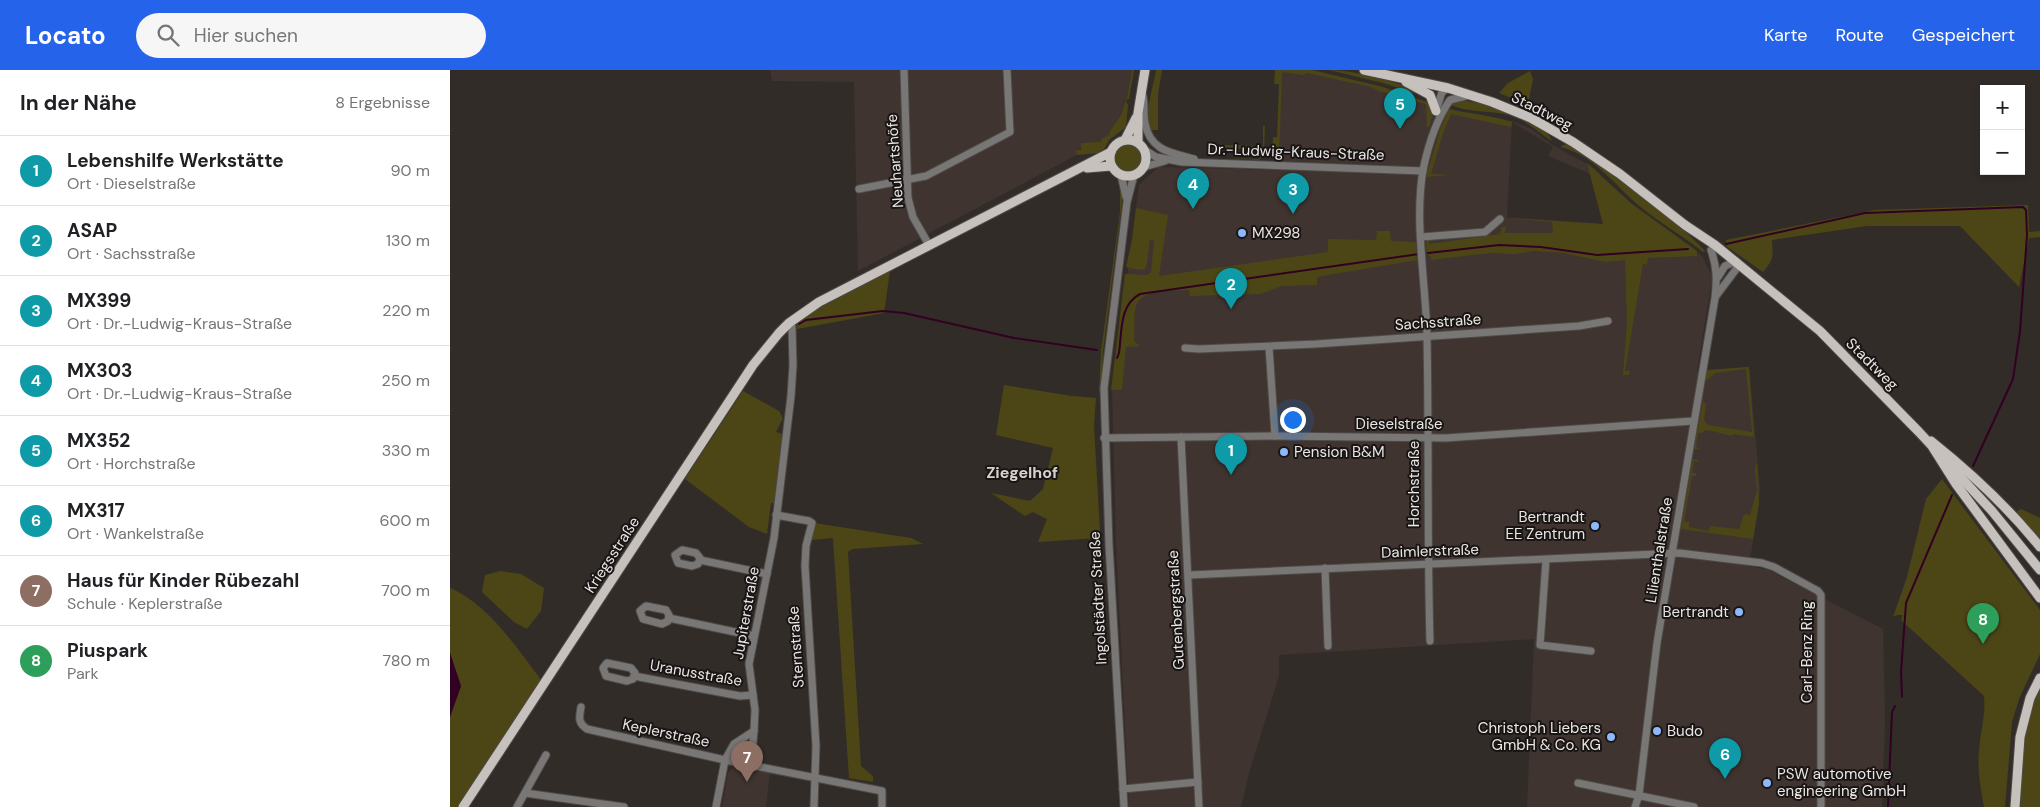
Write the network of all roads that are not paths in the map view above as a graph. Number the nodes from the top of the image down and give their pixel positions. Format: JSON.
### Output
{"nodes":[{"id":1,"x":904,"y":70,"type":"edge"},
{"id":2,"x":1007,"y":70,"type":"edge"},
{"id":3,"x":1144,"y":70,"type":"edge"},
{"id":4,"x":1364,"y":70,"type":"edge"},
{"id":5,"x":1392,"y":76,"type":"junction"},
{"id":6,"x":1448,"y":88,"type":"junction"},
{"id":7,"x":1142,"y":92,"type":"junction"},
{"id":8,"x":1472,"y":95,"type":"junction"},
{"id":9,"x":1436,"y":111,"type":"junction"},
{"id":10,"x":1138,"y":113,"type":"junction"},
{"id":11,"x":1436,"y":124,"type":"junction"},
{"id":12,"x":1125,"y":140,"type":"junction"},
{"id":13,"x":1138,"y":142,"type":"junction"},
{"id":14,"x":1145,"y":150,"type":"junction"},
{"id":15,"x":1111,"y":152,"type":"junction"},
{"id":16,"x":1168,"y":160,"type":"junction"},
{"id":17,"x":1207,"y":163,"type":"junction"},
{"id":18,"x":1112,"y":166,"type":"junction"},
{"id":19,"x":1144,"y":167,"type":"junction"},
{"id":20,"x":1077,"y":171,"type":"junction"},
{"id":21,"x":1423,"y":171,"type":"junction"},
{"id":22,"x":1122,"y":175,"type":"junction"},
{"id":23,"x":1134,"y":175,"type":"junction"},
{"id":24,"x":907,"y":180,"type":"junction"},
{"id":25,"x":860,"y":189,"type":"dead end"},
{"id":26,"x":1127,"y":202,"type":"junction"},
{"id":27,"x":1500,"y":219,"type":"dead end"},
{"id":28,"x":1685,"y":225,"type":"junction"},
{"id":29,"x":1421,"y":237,"type":"junction"},
{"id":30,"x":929,"y":245,"type":"junction"},
{"id":31,"x":1711,"y":250,"type":"junction"},
{"id":32,"x":1734,"y":263,"type":"junction"},
{"id":33,"x":1748,"y":274,"type":"junction"},
{"id":34,"x":1730,"y":276,"type":"junction"},
{"id":35,"x":1717,"y":278,"type":"junction"},
{"id":36,"x":1757,"y":280,"type":"junction"},
{"id":37,"x":1714,"y":298,"type":"junction"},
{"id":38,"x":1608,"y":321,"type":"dead end"},
{"id":39,"x":789,"y":323,"type":"junction"},
{"id":40,"x":1427,"y":336,"type":"junction"},
{"id":41,"x":1269,"y":347,"type":"junction"},
{"id":42,"x":1185,"y":348,"type":"dead end"},
{"id":43,"x":1693,"y":420,"type":"junction"},
{"id":44,"x":1919,"y":432,"type":"junction"},
{"id":45,"x":1275,"y":436,"type":"junction"},
{"id":46,"x":1104,"y":438,"type":"junction"},
{"id":47,"x":1181,"y":438,"type":"junction"},
{"id":48,"x":1427,"y":438,"type":"junction"},
{"id":49,"x":1932,"y":446,"type":"junction"},
{"id":50,"x":776,"y":515,"type":"junction"},
{"id":51,"x":2040,"y":547,"type":"edge"},
{"id":52,"x":1672,"y":553,"type":"junction"},
{"id":53,"x":700,"y":560,"type":"dead end"},
{"id":54,"x":1546,"y":560,"type":"junction"},
{"id":55,"x":1427,"y":565,"type":"junction"},
{"id":56,"x":1325,"y":568,"type":"junction"},
{"id":57,"x":2040,"y":570,"type":"edge"},
{"id":58,"x":767,"y":574,"type":"junction"},
{"id":59,"x":1189,"y":575,"type":"junction"},
{"id":60,"x":2040,"y":598,"type":"edge"},
{"id":61,"x":669,"y":618,"type":"dead end"},
{"id":62,"x":754,"y":636,"type":"junction"},
{"id":63,"x":1430,"y":641,"type":"dead end"},
{"id":64,"x":1328,"y":646,"type":"dead end"},
{"id":65,"x":1591,"y":651,"type":"dead end"},
{"id":66,"x":634,"y":676,"type":"dead end"},
{"id":67,"x":2040,"y":678,"type":"edge"},
{"id":68,"x":754,"y":695,"type":"junction"},
{"id":69,"x":581,"y":707,"type":"dead end"},
{"id":70,"x":754,"y":731,"type":"junction"},
{"id":71,"x":546,"y":755,"type":"dead end"},
{"id":72,"x":725,"y":760,"type":"junction"},
{"id":73,"x":751,"y":764,"type":"junction"},
{"id":74,"x":816,"y":778,"type":"junction"},
{"id":75,"x":1198,"y":782,"type":"junction"},
{"id":76,"x":1578,"y":783,"type":"dead end"},
{"id":77,"x":1123,"y":789,"type":"junction"},
{"id":78,"x":525,"y":793,"type":"junction"},
{"id":79,"x":1639,"y":795,"type":"junction"},
{"id":80,"x":463,"y":807,"type":"edge"},
{"id":81,"x":517,"y":807,"type":"edge"},
{"id":82,"x":624,"y":807,"type":"edge"},
{"id":83,"x":716,"y":807,"type":"edge"},
{"id":84,"x":814,"y":807,"type":"edge"},
{"id":85,"x":882,"y":807,"type":"edge"},
{"id":86,"x":1124,"y":807,"type":"edge"},
{"id":87,"x":1198,"y":807,"type":"edge"},
{"id":88,"x":1635,"y":807,"type":"edge"},
{"id":89,"x":1694,"y":807,"type":"edge"},
{"id":90,"x":1820,"y":807,"type":"edge"},
{"id":91,"x":2015,"y":807,"type":"edge"}],
"edges":[{"from":1,"to":24,"type":"street","name":"Neuhartshöfe"},
{"from":2,"to":24,"type":"street"},
{"from":3,"to":7,"type":"main road"},
{"from":4,"to":5,"type":"main road","name":"Stadtweg"},
{"from":5,"to":6,"type":"main road","name":"Stadtweg"},
{"from":5,"to":9,"type":"main road"},
{"from":6,"to":8,"type":"main road","name":"Stadtweg"},
{"from":6,"to":9,"type":"street","name":"Horchstraße"},
{"from":7,"to":10,"type":"main road"},
{"from":7,"to":17,"type":"street"},
{"from":8,"to":11,"type":"street","name":"Horchstraße"},
{"from":8,"to":28,"type":"main road","name":"Stadtweg"},
{"from":9,"to":11,"type":"street","name":"Horchstraße"},
{"from":10,"to":12,"type":"main road"},
{"from":10,"to":13,"type":"main road"},
{"from":11,"to":21,"type":"street","name":"Horchstraße"},
{"from":12,"to":13,"type":"main road"},
{"from":12,"to":15,"type":"main road"},
{"from":13,"to":14,"type":"main road"},
{"from":14,"to":16,"type":"street","name":"Dr.-Ludwig-Kraus-Straße"},
{"from":14,"to":19,"type":"main road"},
{"from":15,"to":18,"type":"main road"},
{"from":15,"to":20,"type":"main road","name":"Kriegsstraße"},
{"from":16,"to":17,"type":"street","name":"Dr.-Ludwig-Kraus-Straße"},
{"from":16,"to":19,"type":"street","name":"Dr.-Ludwig-Kraus-Straße"},
{"from":17,"to":21,"type":"street","name":"Dr.-Ludwig-Kraus-Straße"},
{"from":18,"to":20,"type":"main road"},
{"from":18,"to":22,"type":"main road"},
{"from":19,"to":23,"type":"main road"},
{"from":20,"to":30,"type":"main road","name":"Kriegsstraße"},
{"from":21,"to":29,"type":"street","name":"Horchstraße"},
{"from":22,"to":23,"type":"main road"},
{"from":22,"to":26,"type":"street"},
{"from":23,"to":26,"type":"street"},
{"from":24,"to":25,"type":"street"},
{"from":24,"to":30,"type":"street","name":"Neuhartshöfe"},
{"from":26,"to":46,"type":"street","name":"Ingolstädter Straße"},
{"from":27,"to":29,"type":"street"},
{"from":28,"to":31,"type":"main road","name":"Stadtweg"},
{"from":28,"to":32,"type":"main road","name":"Stadtweg"},
{"from":29,"to":40,"type":"street","name":"Horchstraße"},
{"from":30,"to":39,"type":"main road","name":"Kriegsstraße"},
{"from":31,"to":32,"type":"main road","name":"Stadtweg"},
{"from":31,"to":35,"type":"street","name":"Lilienthalstraße"},
{"from":32,"to":33,"type":"main road","name":"Stadtweg"},
{"from":32,"to":34,"type":"street","name":"Lilienthalstraße"},
{"from":32,"to":35,"type":"street"},
{"from":32,"to":36,"type":"main road","name":"Stadtweg"},
{"from":33,"to":34,"type":"street"},
{"from":33,"to":36,"type":"main road","name":"Stadtweg"},
{"from":34,"to":37,"type":"street","name":"Lilienthalstraße"},
{"from":35,"to":37,"type":"street","name":"Lilienthalstraße"},
{"from":36,"to":44,"type":"main road","name":"Stadtweg"},
{"from":37,"to":43,"type":"street","name":"Lilienthalstraße"},
{"from":38,"to":40,"type":"street","name":"Sachsstraße"},
{"from":39,"to":50,"type":"street","name":"Jupiterstraße"},
{"from":39,"to":80,"type":"main road","name":"Kriegsstraße"},
{"from":40,"to":41,"type":"street","name":"Sachsstraße"},
{"from":40,"to":48,"type":"street","name":"Horchstraße"},
{"from":41,"to":42,"type":"street","name":"Sachsstraße"},
{"from":41,"to":45,"type":"street"},
{"from":43,"to":48,"type":"street","name":"Dieselstraße"},
{"from":43,"to":52,"type":"street","name":"Lilienthalstraße"},
{"from":44,"to":49,"type":"main road"},
{"from":44,"to":51,"type":"main road"},
{"from":45,"to":47,"type":"street","name":"Dieselstraße"},
{"from":45,"to":48,"type":"street","name":"Dieselstraße"},
{"from":46,"to":47,"type":"street","name":"Dieselstraße"},
{"from":46,"to":77,"type":"street","name":"Ingolstädter Straße"},
{"from":47,"to":59,"type":"street","name":"Gutenbergstraße"},
{"from":48,"to":55,"type":"street","name":"Horchstraße"},
{"from":49,"to":57,"type":"main road"},
{"from":49,"to":60,"type":"main road"},
{"from":50,"to":58,"type":"street","name":"Jupiterstraße"},
{"from":50,"to":74,"type":"street","name":"Sternstraße"},
{"from":52,"to":54,"type":"street","name":"Daimlerstraße"},
{"from":52,"to":79,"type":"street","name":"Lilienthalstraße"},
{"from":52,"to":90,"type":"street","name":"Carl-Benz Ring"},
{"from":53,"to":58,"type":"street"},
{"from":54,"to":55,"type":"street","name":"Daimlerstraße"},
{"from":54,"to":65,"type":"street"},
{"from":55,"to":56,"type":"street","name":"Daimlerstraße"},
{"from":55,"to":63,"type":"street","name":"Horchstraße"},
{"from":56,"to":59,"type":"street","name":"Daimlerstraße"},
{"from":56,"to":64,"type":"street"},
{"from":58,"to":62,"type":"street","name":"Jupiterstraße"},
{"from":59,"to":75,"type":"street","name":"Gutenbergstraße"},
{"from":61,"to":62,"type":"street"},
{"from":62,"to":68,"type":"street","name":"Jupiterstraße"},
{"from":66,"to":68,"type":"street","name":"Uranusstraße"},
{"from":67,"to":91,"type":"main road"},
{"from":68,"to":70,"type":"street","name":"Jupiterstraße"},
{"from":69,"to":72,"type":"street","name":"Keplerstraße"},
{"from":70,"to":72,"type":"street"},
{"from":70,"to":73,"type":"street","name":"Jupiterstraße"},
{"from":71,"to":78,"type":"street"},
{"from":72,"to":73,"type":"street","name":"Keplerstraße"},
{"from":72,"to":83,"type":"street"},
{"from":73,"to":74,"type":"street","name":"Keplerstraße"},
{"from":74,"to":84,"type":"street","name":"Sternstraße"},
{"from":74,"to":85,"type":"street","name":"Keplerstraße"},
{"from":75,"to":77,"type":"street"},
{"from":75,"to":87,"type":"street","name":"Gutenbergstraße"},
{"from":76,"to":79,"type":"street"},
{"from":77,"to":86,"type":"street","name":"Ingolstädter Straße"},
{"from":78,"to":81,"type":"street"},
{"from":78,"to":82,"type":"street"},
{"from":79,"to":88,"type":"street","name":"Lilienthalstraße"},
{"from":79,"to":89,"type":"street"}]}
